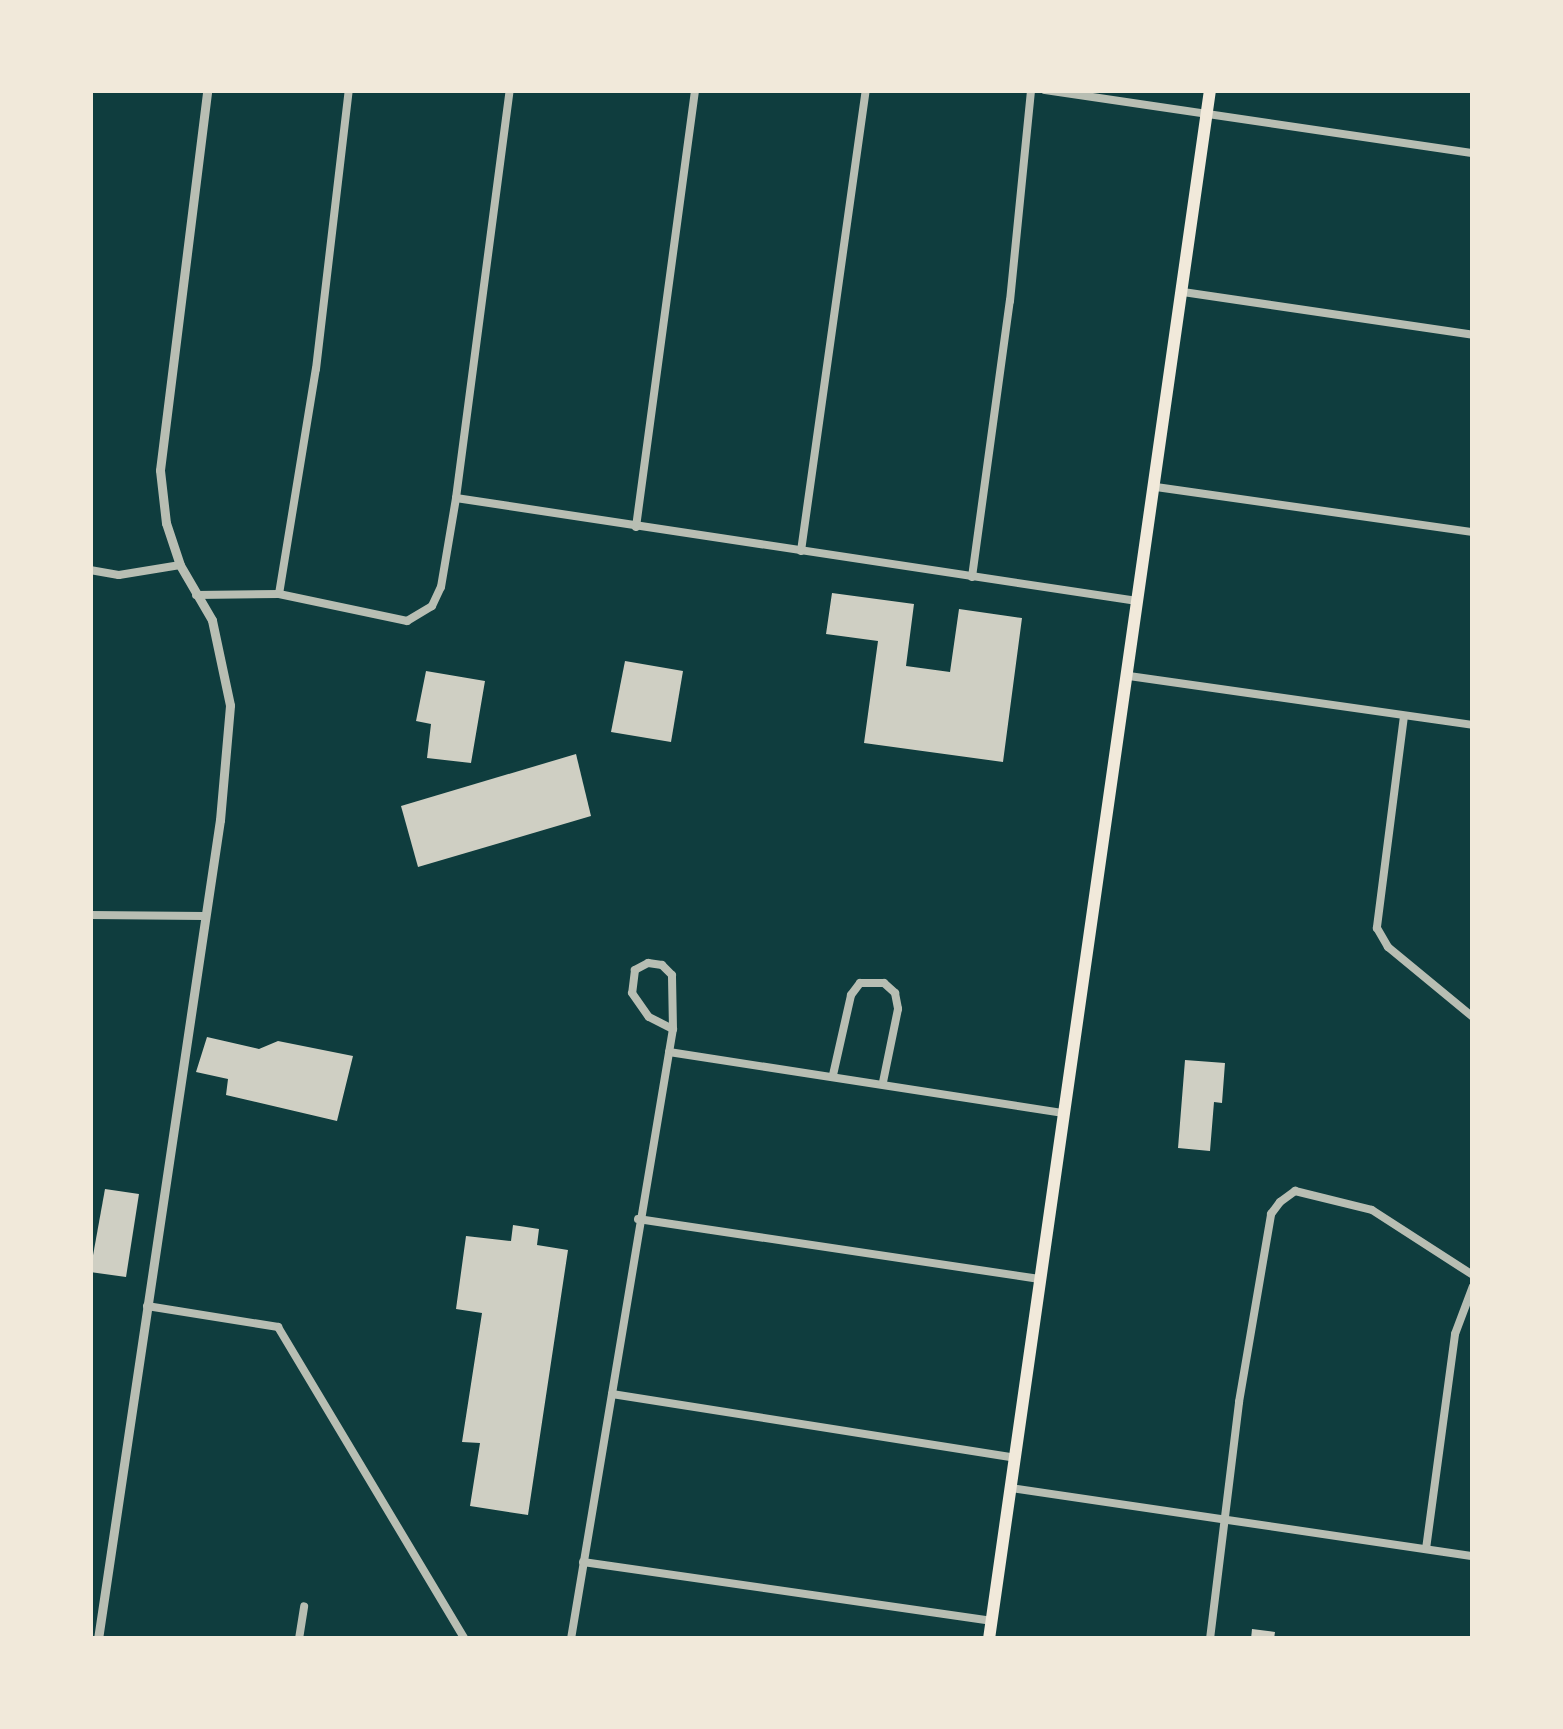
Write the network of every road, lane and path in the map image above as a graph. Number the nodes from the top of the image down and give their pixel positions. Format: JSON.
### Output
{"nodes":[{"id":1,"x":207,"y":90,"type":"edge"},
{"id":2,"x":349,"y":90,"type":"edge"},
{"id":3,"x":510,"y":90,"type":"edge"},
{"id":4,"x":694,"y":90,"type":"edge"},
{"id":5,"x":866,"y":90,"type":"edge"},
{"id":6,"x":1031,"y":90,"type":"edge"},
{"id":7,"x":1046,"y":90,"type":"edge"},
{"id":8,"x":1210,"y":90,"type":"edge"},
{"id":9,"x":1206,"y":116,"type":"junction"},
{"id":10,"x":1473,"y":153,"type":"edge"},
{"id":11,"x":1183,"y":292,"type":"junction"},
{"id":12,"x":1473,"y":335,"type":"edge"},
{"id":13,"x":1156,"y":488,"type":"junction"},
{"id":14,"x":457,"y":498,"type":"junction"},
{"id":15,"x":636,"y":527,"type":"junction"},
{"id":16,"x":1473,"y":532,"type":"edge"},
{"id":17,"x":801,"y":551,"type":"junction"},
{"id":18,"x":180,"y":565,"type":"junction"},
{"id":19,"x":90,"y":569,"type":"edge"},
{"id":20,"x":972,"y":577,"type":"junction"},
{"id":21,"x":279,"y":594,"type":"junction"},
{"id":22,"x":196,"y":595,"type":"junction"},
{"id":23,"x":1140,"y":602,"type":"junction"},
{"id":24,"x":1130,"y":676,"type":"junction"},
{"id":25,"x":1404,"y":716,"type":"junction"},
{"id":26,"x":1473,"y":725,"type":"edge"},
{"id":27,"x":90,"y":915,"type":"edge"},
{"id":28,"x":203,"y":916,"type":"junction"},
{"id":29,"x":1473,"y":1017,"type":"edge"},
{"id":30,"x":673,"y":1029,"type":"junction"},
{"id":31,"x":669,"y":1052,"type":"junction"},
{"id":32,"x":833,"y":1075,"type":"junction"},
{"id":33,"x":883,"y":1082,"type":"junction"},
{"id":34,"x":1066,"y":1113,"type":"junction"},
{"id":35,"x":638,"y":1219,"type":"junction"},
{"id":36,"x":1473,"y":1275,"type":"edge"},
{"id":37,"x":1041,"y":1280,"type":"junction"},
{"id":38,"x":1473,"y":1286,"type":"edge"},
{"id":39,"x":148,"y":1306,"type":"junction"},
{"id":40,"x":612,"y":1394,"type":"junction"},
{"id":41,"x":1015,"y":1458,"type":"junction"},
{"id":42,"x":1011,"y":1488,"type":"junction"},
{"id":43,"x":1227,"y":1520,"type":"junction"},
{"id":44,"x":1426,"y":1549,"type":"junction"},
{"id":45,"x":1473,"y":1556,"type":"edge"},
{"id":46,"x":583,"y":1562,"type":"junction"},
{"id":47,"x":304,"y":1606,"type":"dead end"},
{"id":48,"x":992,"y":1621,"type":"junction"},
{"id":49,"x":98,"y":1639,"type":"edge"},
{"id":50,"x":299,"y":1639,"type":"edge"},
{"id":51,"x":465,"y":1639,"type":"edge"},
{"id":52,"x":571,"y":1639,"type":"edge"},
{"id":53,"x":989,"y":1639,"type":"edge"},
{"id":54,"x":1210,"y":1639,"type":"edge"}],
"edges":[{"from":1,"to":18,"type":"street"},
{"from":2,"to":21,"type":"street"},
{"from":3,"to":14,"type":"street"},
{"from":4,"to":15,"type":"street"},
{"from":5,"to":17,"type":"street"},
{"from":6,"to":20,"type":"street"},
{"from":7,"to":9,"type":"street"},
{"from":8,"to":9,"type":"main road"},
{"from":9,"to":10,"type":"street"},
{"from":9,"to":11,"type":"main road"},
{"from":11,"to":12,"type":"street"},
{"from":11,"to":13,"type":"main road"},
{"from":13,"to":16,"type":"street"},
{"from":13,"to":23,"type":"main road"},
{"from":14,"to":15,"type":"street"},
{"from":14,"to":21,"type":"street"},
{"from":15,"to":17,"type":"street"},
{"from":17,"to":20,"type":"street"},
{"from":18,"to":19,"type":"street"},
{"from":18,"to":22,"type":"street"},
{"from":20,"to":23,"type":"street"},
{"from":21,"to":22,"type":"street"},
{"from":22,"to":28,"type":"street"},
{"from":23,"to":24,"type":"main road"},
{"from":24,"to":25,"type":"street"},
{"from":24,"to":34,"type":"main road"},
{"from":25,"to":26,"type":"street"},
{"from":25,"to":29,"type":"street"},
{"from":27,"to":28,"type":"street"},
{"from":28,"to":39,"type":"street"},
{"from":30,"to":30,"type":"street"},
{"from":30,"to":31,"type":"street"},
{"from":31,"to":32,"type":"street"},
{"from":31,"to":35,"type":"street"},
{"from":32,"to":33,"type":"street"},
{"from":32,"to":33,"type":"street"},
{"from":33,"to":34,"type":"street"},
{"from":34,"to":37,"type":"main road"},
{"from":35,"to":37,"type":"street"},
{"from":35,"to":40,"type":"street"},
{"from":36,"to":43,"type":"street"},
{"from":37,"to":41,"type":"main road"},
{"from":38,"to":44,"type":"street"},
{"from":39,"to":49,"type":"street"},
{"from":39,"to":51,"type":"street"},
{"from":40,"to":41,"type":"street"},
{"from":40,"to":46,"type":"street"},
{"from":41,"to":42,"type":"main road"},
{"from":42,"to":43,"type":"street"},
{"from":42,"to":48,"type":"main road"},
{"from":43,"to":44,"type":"street"},
{"from":43,"to":54,"type":"street"},
{"from":44,"to":45,"type":"street"},
{"from":46,"to":48,"type":"street"},
{"from":46,"to":52,"type":"street"},
{"from":47,"to":50,"type":"street"},
{"from":48,"to":53,"type":"main road"}]}
